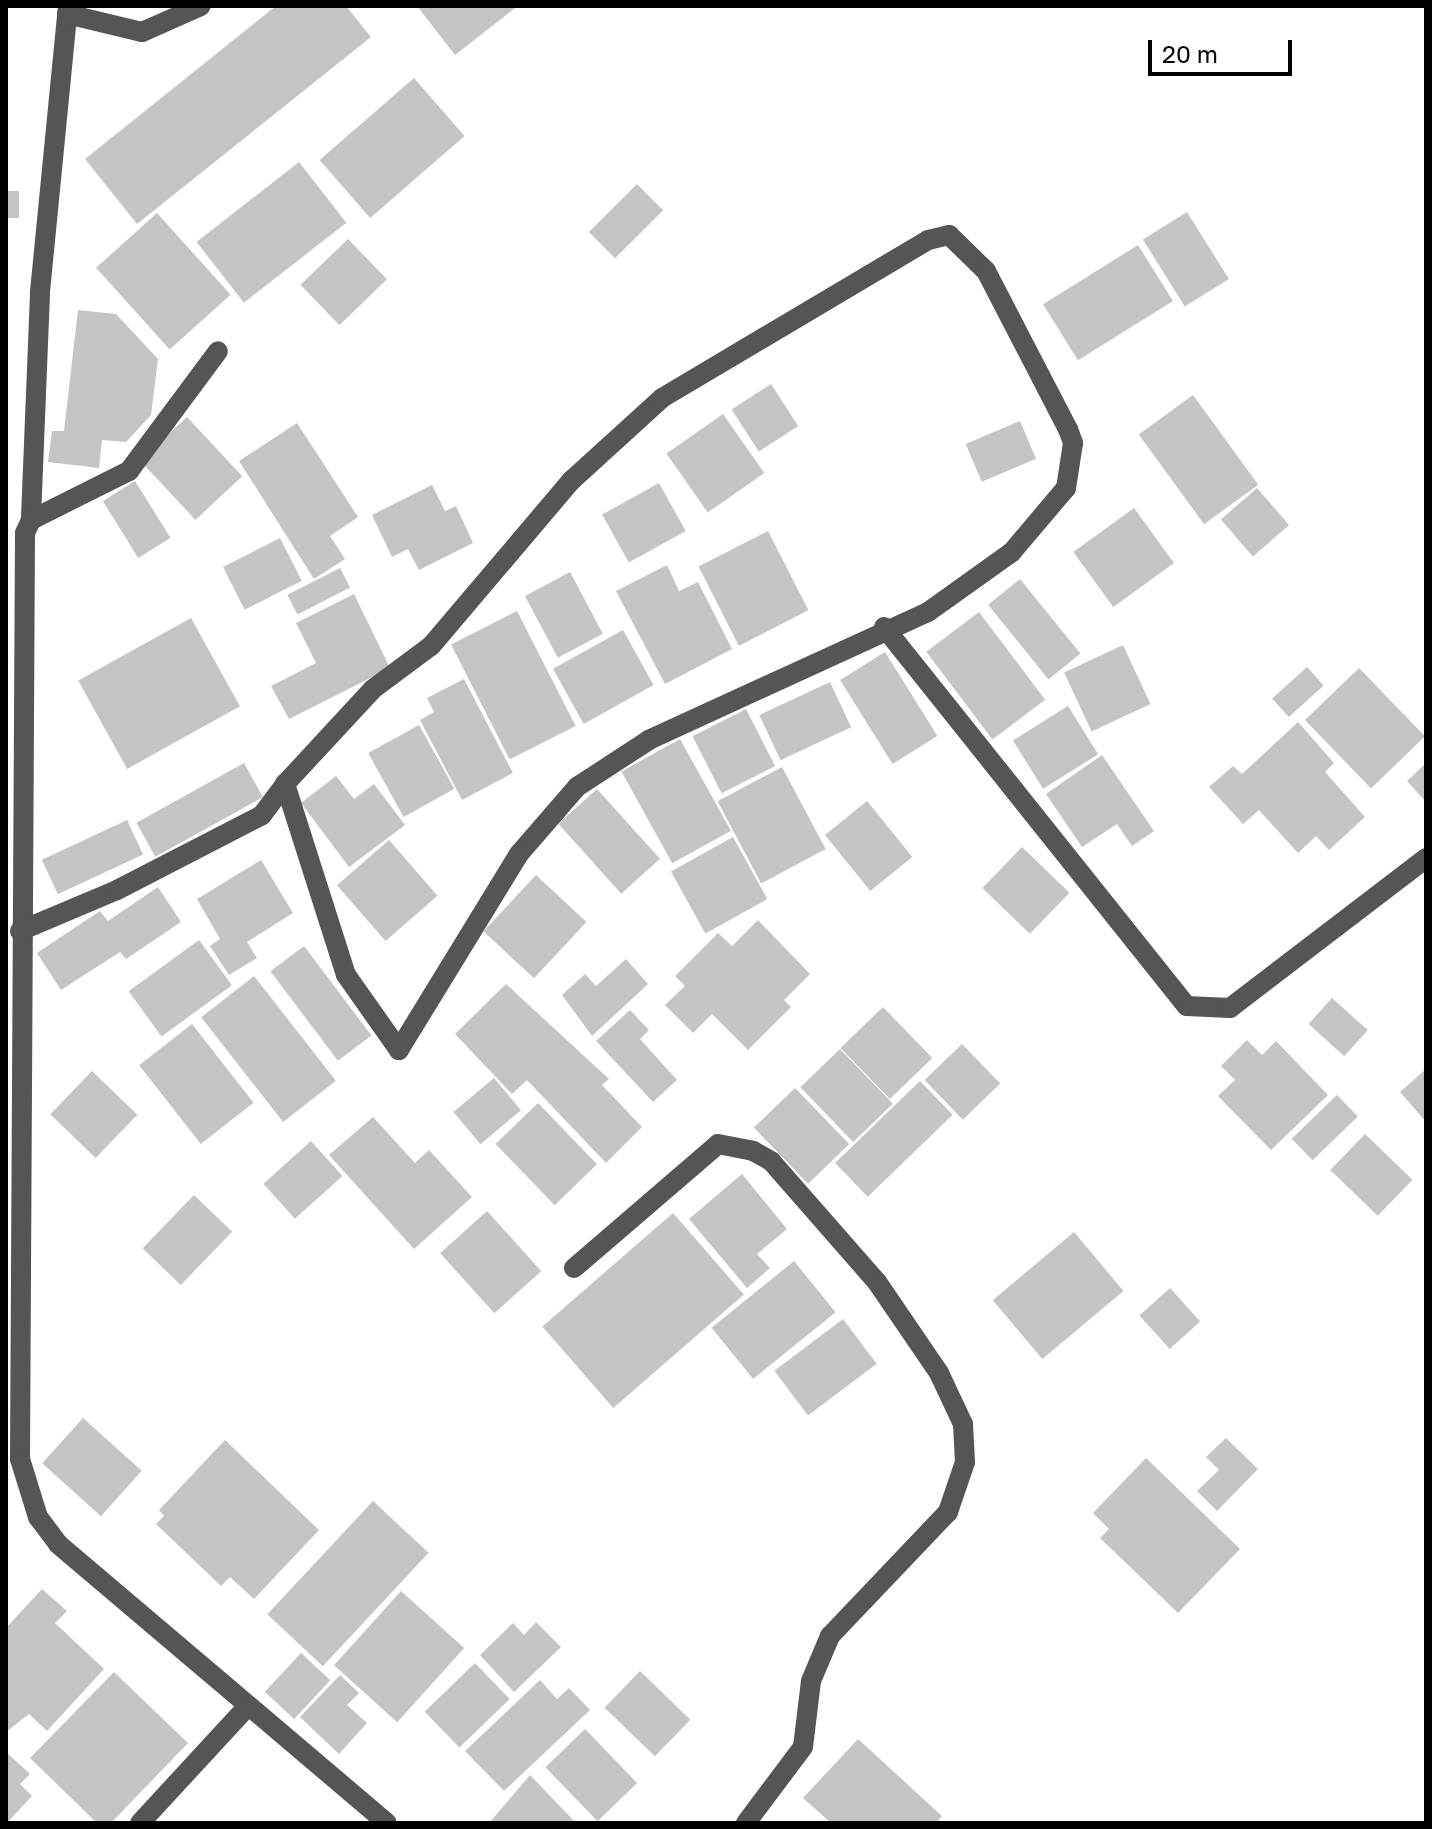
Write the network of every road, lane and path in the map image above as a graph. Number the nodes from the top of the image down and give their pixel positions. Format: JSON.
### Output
{"nodes":[{"id":1,"x":201,"y":6,"type":"edge"},
{"id":2,"x":68,"y":10,"type":"edge"},
{"id":3,"x":218,"y":351,"type":"dead end"},
{"id":4,"x":21,"y":527,"type":"edge"},
{"id":5,"x":884,"y":627,"type":"junction"},
{"id":6,"x":285,"y":784,"type":"junction"},
{"id":7,"x":1426,"y":858,"type":"edge"},
{"id":8,"x":20,"y":931,"type":"junction"},
{"id":9,"x":574,"y":1268,"type":"dead end"},
{"id":10,"x":247,"y":1707,"type":"junction"},
{"id":11,"x":140,"y":1823,"type":"edge"},
{"id":12,"x":387,"y":1823,"type":"edge"},
{"id":13,"x":746,"y":1823,"type":"edge"}],
"edges":[{"from":1,"to":2,"type":"street"},
{"from":2,"to":4,"type":"street"},
{"from":3,"to":4,"type":"street"},
{"from":4,"to":8,"type":"street"},
{"from":5,"to":6,"type":"street"},
{"from":5,"to":6,"type":"street"},
{"from":5,"to":7,"type":"street"},
{"from":6,"to":8,"type":"street"},
{"from":8,"to":10,"type":"street"},
{"from":9,"to":13,"type":"street"},
{"from":10,"to":11,"type":"street"},
{"from":10,"to":12,"type":"street"}]}
